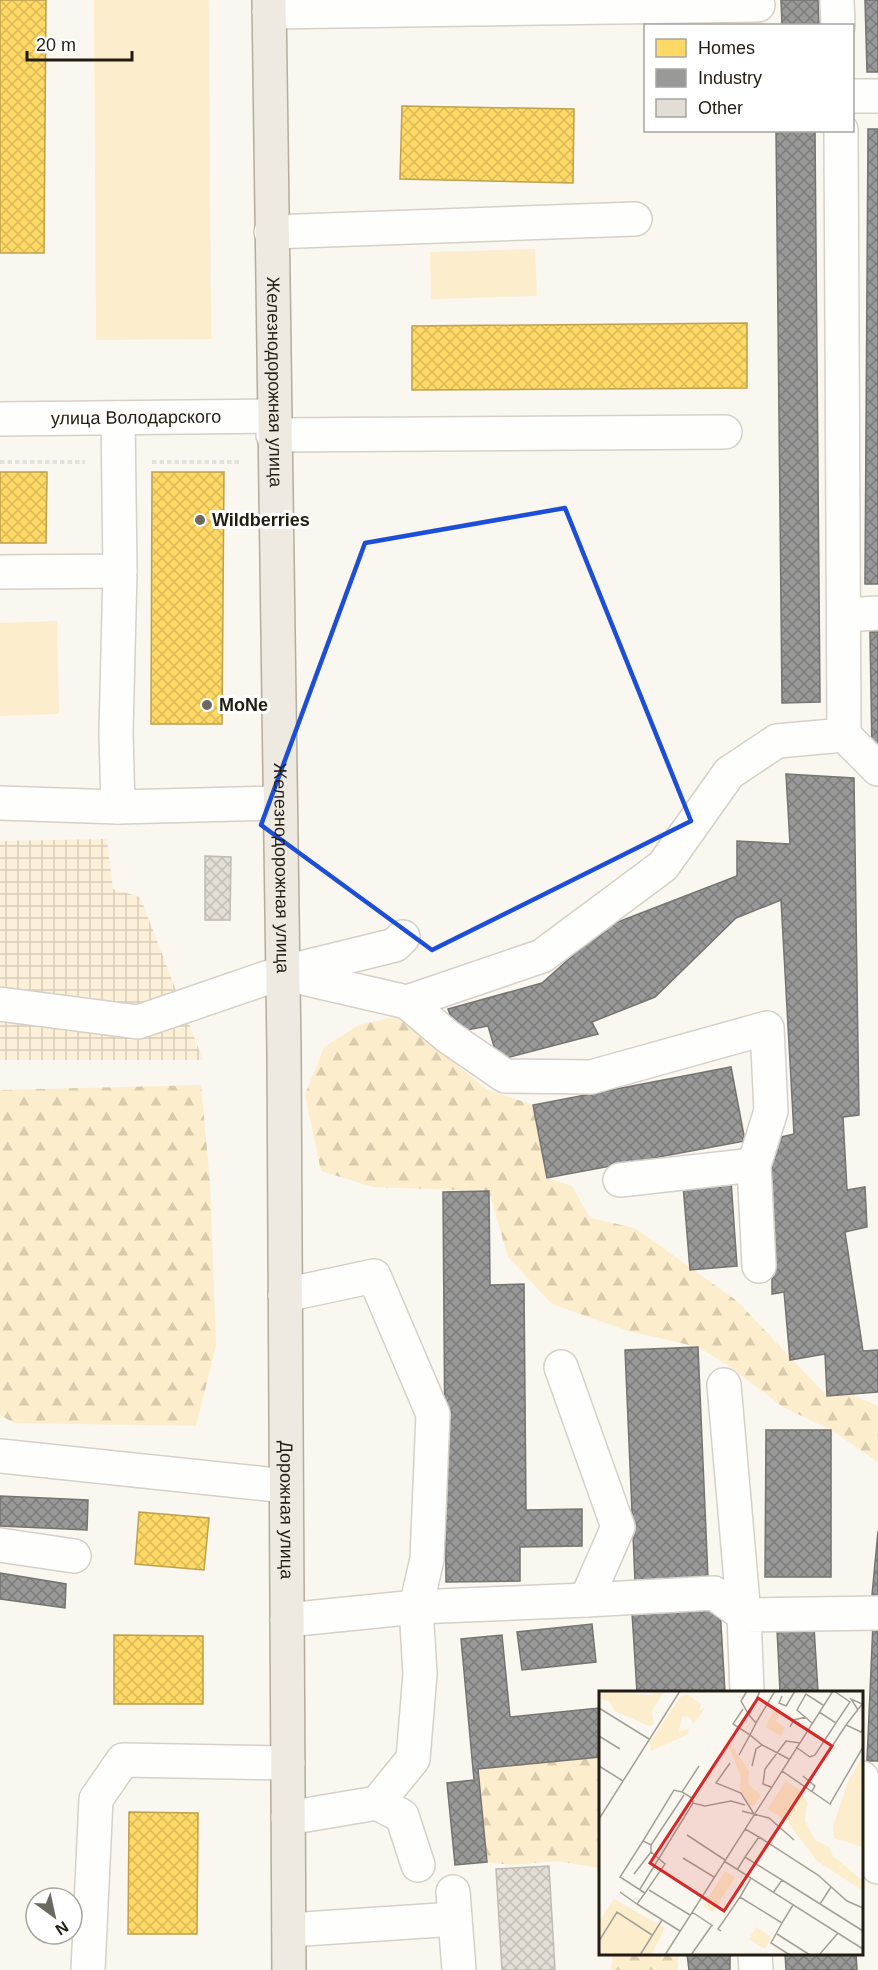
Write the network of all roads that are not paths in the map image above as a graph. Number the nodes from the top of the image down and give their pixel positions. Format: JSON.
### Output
{"nodes":[{"id":1,"x":837,"y":0,"type":"edge"},
{"id":2,"x":269,"y":6,"type":"edge"},
{"id":3,"x":758,"y":10,"type":"edge"},
{"id":4,"x":838,"y":24,"type":"edge"},
{"id":5,"x":854,"y":96,"type":"edge"},
{"id":6,"x":878,"y":96,"type":"edge"},
{"id":7,"x":841,"y":132,"type":"edge"},
{"id":8,"x":635,"y":219,"type":"dead end"},
{"id":9,"x":271,"y":231,"type":"junction"},
{"id":10,"x":118,"y":418,"type":"junction"},
{"id":11,"x":0,"y":419,"type":"edge"},
{"id":12,"x":273,"y":425,"type":"junction"},
{"id":13,"x":725,"y":432,"type":"dead end"},
{"id":14,"x":120,"y":571,"type":"junction"},
{"id":15,"x":0,"y":573,"type":"edge"},
{"id":16,"x":878,"y":613,"type":"edge"},
{"id":17,"x":844,"y":615,"type":"junction"},
{"id":18,"x":844,"y":735,"type":"junction"},
{"id":19,"x":878,"y":769,"type":"edge"},
{"id":20,"x":0,"y":803,"type":"edge"},
{"id":21,"x":279,"y":803,"type":"junction"},
{"id":22,"x":118,"y":807,"type":"junction"},
{"id":23,"x":403,"y":937,"type":"dead end"},
{"id":24,"x":281,"y":973,"type":"junction"},
{"id":25,"x":407,"y":1002,"type":"junction"},
{"id":26,"x":0,"y":1004,"type":"edge"},
{"id":27,"x":284,"y":1052,"type":"joint"},
{"id":28,"x":754,"y":1165,"type":"junction"},
{"id":29,"x":620,"y":1180,"type":"dead end"},
{"id":30,"x":759,"y":1266,"type":"dead end"},
{"id":31,"x":285,"y":1295,"type":"junction"},
{"id":32,"x":561,"y":1367,"type":"dead end"},
{"id":33,"x":724,"y":1385,"type":"dead end"},
{"id":34,"x":0,"y":1456,"type":"edge"},
{"id":35,"x":286,"y":1486,"type":"junction"},
{"id":36,"x":0,"y":1545,"type":"edge"},
{"id":37,"x":74,"y":1556,"type":"dead end"},
{"id":38,"x":586,"y":1600,"type":"junction"},
{"id":39,"x":416,"y":1607,"type":"junction"},
{"id":40,"x":878,"y":1613,"type":"edge"},
{"id":41,"x":744,"y":1615,"type":"junction"},
{"id":42,"x":287,"y":1620,"type":"junction"},
{"id":43,"x":747,"y":1691,"type":"edge"},
{"id":44,"x":288,"y":1763,"type":"junction"},
{"id":45,"x":863,"y":1776,"type":"edge"},
{"id":46,"x":878,"y":1779,"type":"edge"},
{"id":47,"x":863,"y":1787,"type":"edge"},
{"id":48,"x":377,"y":1803,"type":"junction"},
{"id":49,"x":288,"y":1818,"type":"junction"},
{"id":50,"x":418,"y":1865,"type":"dead end"},
{"id":51,"x":878,"y":1867,"type":"edge"},
{"id":52,"x":289,"y":1930,"type":"junction"},
{"id":53,"x":755,"y":1955,"type":"edge"},
{"id":54,"x":88,"y":1970,"type":"edge"},
{"id":55,"x":289,"y":1970,"type":"edge"},
{"id":56,"x":459,"y":1970,"type":"edge"},
{"id":57,"x":756,"y":1970,"type":"edge"}],
"edges":[{"from":1,"to":4,"type":"street"},
{"from":2,"to":3,"type":"street"},
{"from":2,"to":9,"type":"main road","name":"Железнодорожная улица"},
{"from":5,"to":6,"type":"street"},
{"from":7,"to":17,"type":"street"},
{"from":8,"to":9,"type":"street"},
{"from":9,"to":12,"type":"main road","name":"Железнодорожная улица"},
{"from":10,"to":11,"type":"street","name":"улица Володарского"},
{"from":10,"to":12,"type":"street","name":"улица Володарского"},
{"from":10,"to":14,"type":"street"},
{"from":12,"to":13,"type":"street","name":"улица Володарского"},
{"from":12,"to":21,"type":"main road","name":"Железнодорожная улица"},
{"from":14,"to":15,"type":"street"},
{"from":14,"to":22,"type":"street"},
{"from":16,"to":17,"type":"street"},
{"from":17,"to":18,"type":"street"},
{"from":18,"to":19,"type":"street"},
{"from":18,"to":25,"type":"street"},
{"from":20,"to":22,"type":"street"},
{"from":21,"to":22,"type":"street"},
{"from":21,"to":24,"type":"main road","name":"Железнодорожная улица"},
{"from":23,"to":24,"type":"street"},
{"from":24,"to":25,"type":"street"},
{"from":24,"to":26,"type":"street"},
{"from":24,"to":27,"type":"main road","name":"Железнодорожная улица"},
{"from":25,"to":28,"type":"street"},
{"from":27,"to":31,"type":"main road","name":"Дорожная улица"},
{"from":28,"to":29,"type":"street"},
{"from":28,"to":30,"type":"street"},
{"from":31,"to":35,"type":"main road","name":"Дорожная улица"},
{"from":31,"to":39,"type":"street"},
{"from":32,"to":38,"type":"street"},
{"from":33,"to":41,"type":"street"},
{"from":34,"to":35,"type":"street"},
{"from":35,"to":42,"type":"main road","name":"Дорожная улица"},
{"from":36,"to":37,"type":"street"},
{"from":38,"to":39,"type":"street"},
{"from":38,"to":41,"type":"street"},
{"from":39,"to":42,"type":"street"},
{"from":39,"to":48,"type":"street"},
{"from":40,"to":41,"type":"street"},
{"from":41,"to":43,"type":"street"},
{"from":42,"to":44,"type":"main road","name":"Дорожная улица"},
{"from":44,"to":49,"type":"main road","name":"Дорожная улица"},
{"from":44,"to":54,"type":"street"},
{"from":45,"to":46,"type":"street"},
{"from":47,"to":51,"type":"street"},
{"from":48,"to":49,"type":"street"},
{"from":48,"to":50,"type":"street"},
{"from":49,"to":52,"type":"main road","name":"Дорожная улица"},
{"from":52,"to":55,"type":"main road","name":"Дорожная улица"},
{"from":52,"to":56,"type":"street"},
{"from":53,"to":57,"type":"street"}]}
